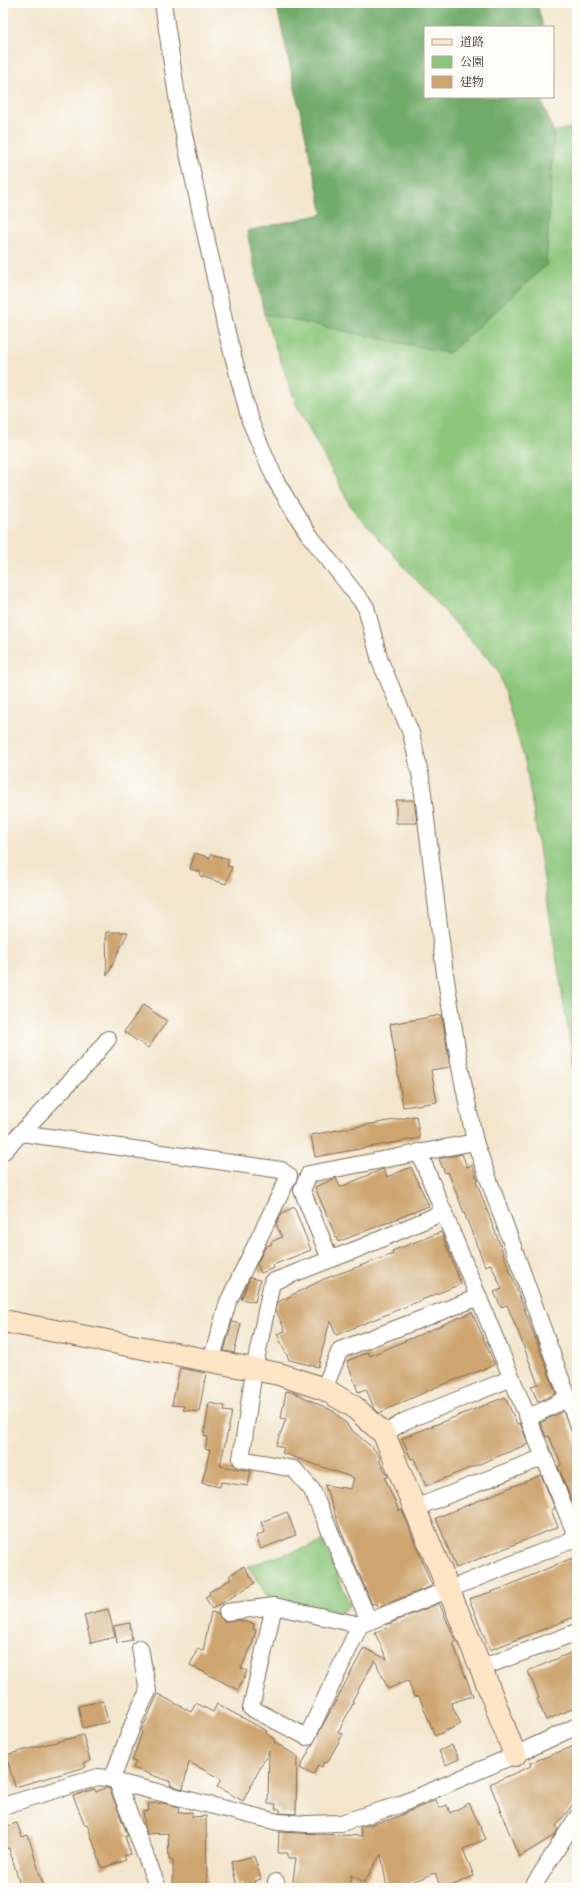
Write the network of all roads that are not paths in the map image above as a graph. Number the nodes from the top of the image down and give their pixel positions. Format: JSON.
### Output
{"nodes":[{"id":1,"x":163,"y":3,"type":"edge"},
{"id":2,"x":108,"y":1039,"type":"dead end"},
{"id":3,"x":22,"y":1133,"type":"junction"},
{"id":4,"x":475,"y":1142,"type":"junction"},
{"id":5,"x":3,"y":1152,"type":"edge"},
{"id":6,"x":419,"y":1152,"type":"junction"},
{"id":7,"x":309,"y":1174,"type":"junction"},
{"id":8,"x":289,"y":1176,"type":"junction"},
{"id":9,"x":444,"y":1212,"type":"junction"},
{"id":10,"x":330,"y":1259,"type":"junction"},
{"id":11,"x":479,"y":1297,"type":"junction"},
{"id":12,"x":3,"y":1321,"type":"edge"},
{"id":13,"x":211,"y":1361,"type":"junction"},
{"id":14,"x":254,"y":1370,"type":"junction"},
{"id":15,"x":512,"y":1378,"type":"junction"},
{"id":16,"x":324,"y":1389,"type":"junction"},
{"id":17,"x":568,"y":1398,"type":"junction"},
{"id":18,"x":528,"y":1418,"type":"junction"},
{"id":19,"x":577,"y":1423,"type":"edge"},
{"id":20,"x":384,"y":1434,"type":"junction"},
{"id":21,"x":544,"y":1457,"type":"junction"},
{"id":22,"x":415,"y":1508,"type":"junction"},
{"id":23,"x":577,"y":1538,"type":"edge"},
{"id":24,"x":449,"y":1589,"type":"junction"},
{"id":25,"x":274,"y":1606,"type":"junction"},
{"id":26,"x":227,"y":1612,"type":"dead end"},
{"id":27,"x":365,"y":1623,"type":"junction"},
{"id":28,"x":577,"y":1632,"type":"edge"},
{"id":29,"x":140,"y":1648,"type":"dead end"},
{"id":30,"x":481,"y":1668,"type":"junction"},
{"id":31,"x":577,"y":1726,"type":"edge"},
{"id":32,"x":515,"y":1755,"type":"junction"},
{"id":33,"x":114,"y":1780,"type":"junction"},
{"id":34,"x":3,"y":1806,"type":"edge"},
{"id":35,"x":577,"y":1817,"type":"edge"},
{"id":36,"x":158,"y":1888,"type":"edge"},
{"id":37,"x":532,"y":1888,"type":"edge"}],
"edges":[{"from":1,"to":4,"type":"street"},
{"from":2,"to":3,"type":"street"},
{"from":3,"to":5,"type":"street"},
{"from":3,"to":8,"type":"street"},
{"from":4,"to":6,"type":"street"},
{"from":4,"to":17,"type":"street"},
{"from":6,"to":7,"type":"street"},
{"from":6,"to":9,"type":"street"},
{"from":7,"to":8,"type":"street"},
{"from":7,"to":10,"type":"street"},
{"from":8,"to":13,"type":"street"},
{"from":9,"to":10,"type":"street"},
{"from":9,"to":11,"type":"street"},
{"from":10,"to":14,"type":"street"},
{"from":11,"to":15,"type":"street"},
{"from":11,"to":16,"type":"street"},
{"from":12,"to":13,"type":"street"},
{"from":13,"to":14,"type":"street"},
{"from":14,"to":16,"type":"street"},
{"from":14,"to":27,"type":"street"},
{"from":15,"to":18,"type":"street"},
{"from":15,"to":20,"type":"street"},
{"from":16,"to":20,"type":"street"},
{"from":17,"to":18,"type":"street"},
{"from":17,"to":19,"type":"street"},
{"from":18,"to":21,"type":"street"},
{"from":20,"to":22,"type":"street"},
{"from":21,"to":22,"type":"street"},
{"from":21,"to":23,"type":"street"},
{"from":22,"to":24,"type":"street"},
{"from":23,"to":24,"type":"street"},
{"from":24,"to":27,"type":"street"},
{"from":24,"to":30,"type":"street"},
{"from":25,"to":26,"type":"street"},
{"from":25,"to":27,"type":"street"},
{"from":25,"to":27,"type":"street"},
{"from":28,"to":30,"type":"street"},
{"from":29,"to":33,"type":"street"},
{"from":30,"to":32,"type":"street"},
{"from":31,"to":32,"type":"street"},
{"from":32,"to":33,"type":"street"},
{"from":33,"to":34,"type":"street"},
{"from":33,"to":36,"type":"street"},
{"from":35,"to":37,"type":"street"}]}
